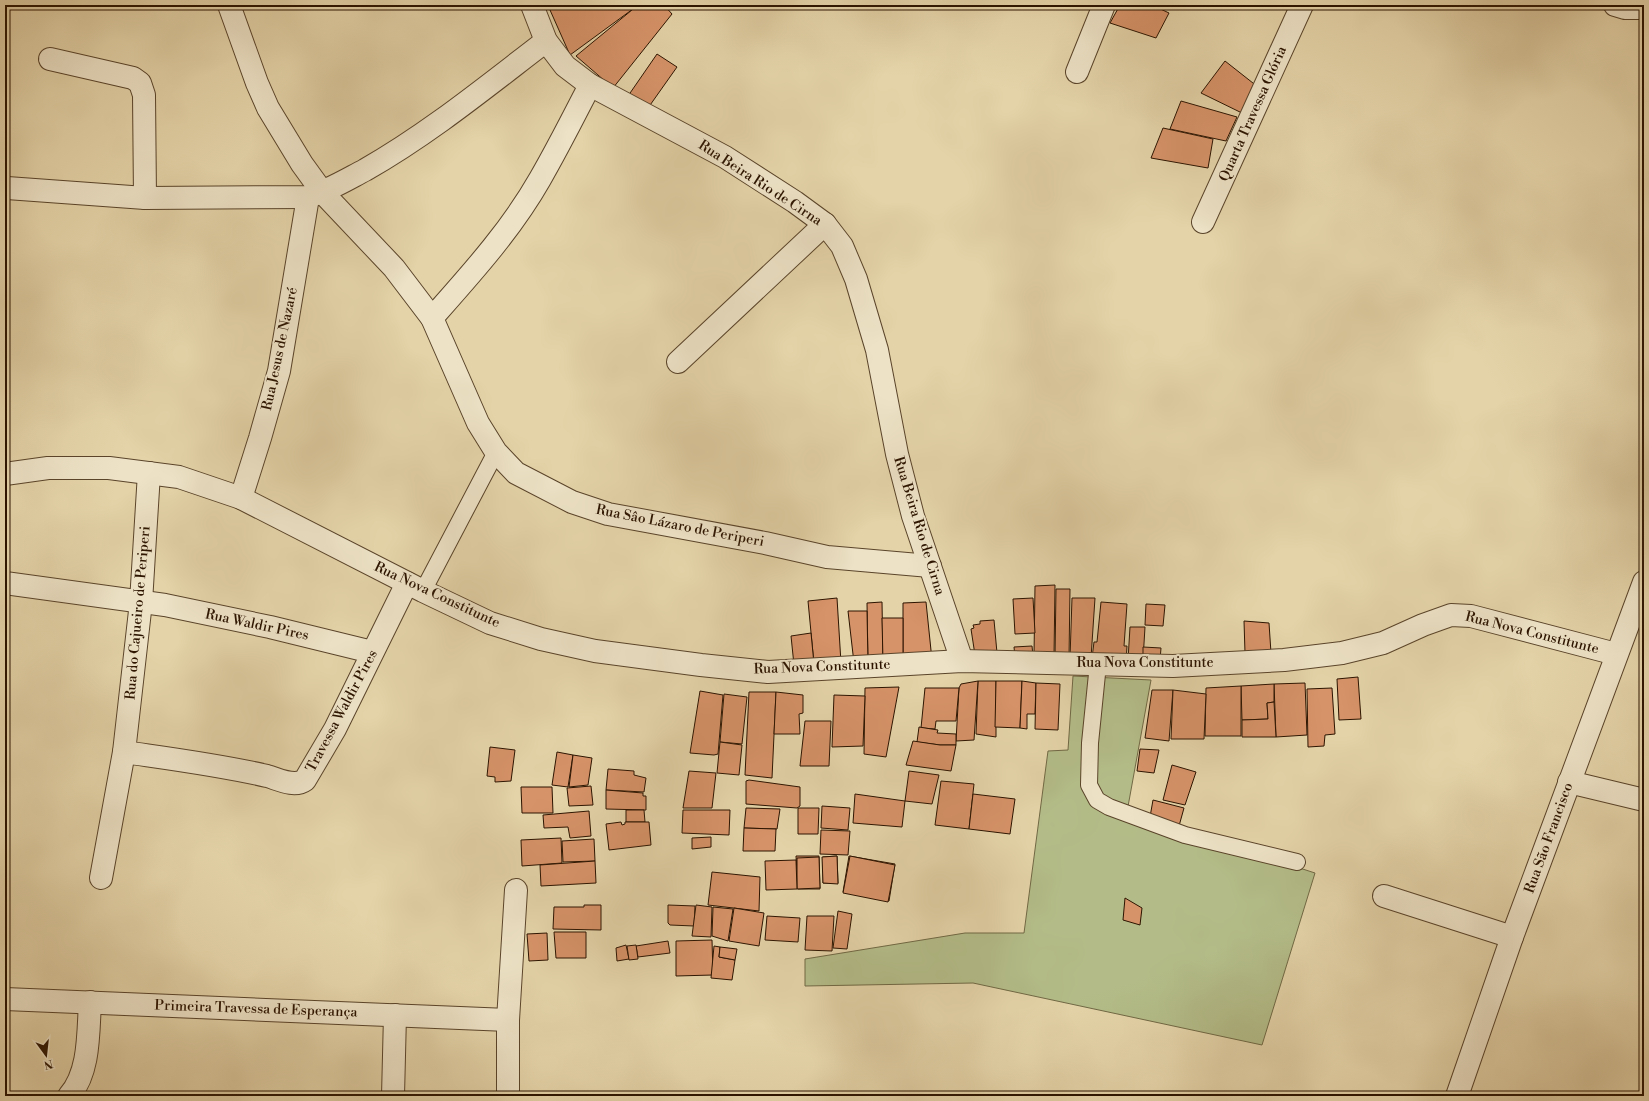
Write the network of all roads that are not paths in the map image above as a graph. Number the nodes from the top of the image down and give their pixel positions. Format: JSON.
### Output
{"nodes":[{"id":1,"x":229,"y":5,"type":"edge"},
{"id":2,"x":532,"y":5,"type":"edge"},
{"id":3,"x":1104,"y":5,"type":"edge"},
{"id":4,"x":1302,"y":5,"type":"edge"},
{"id":5,"x":1615,"y":5,"type":"edge"},
{"id":6,"x":1644,"y":8,"type":"edge"},
{"id":7,"x":546,"y":41,"type":"junction"},
{"id":8,"x":50,"y":59,"type":"dead end"},
{"id":9,"x":1077,"y":72,"type":"dead end"},
{"id":10,"x":590,"y":85,"type":"junction"},
{"id":11,"x":7,"y":188,"type":"dead end"},
{"id":12,"x":315,"y":195,"type":"junction"},
{"id":13,"x":145,"y":198,"type":"junction"},
{"id":14,"x":1203,"y":222,"type":"dead end"},
{"id":15,"x":825,"y":224,"type":"junction"},
{"id":16,"x":432,"y":318,"type":"junction"},
{"id":17,"x":678,"y":362,"type":"dead end"},
{"id":18,"x":496,"y":452,"type":"junction"},
{"id":19,"x":149,"y":473,"type":"junction"},
{"id":20,"x":5,"y":474,"type":"edge"},
{"id":21,"x":240,"y":498,"type":"junction"},
{"id":22,"x":930,"y":566,"type":"junction"},
{"id":23,"x":1644,"y":582,"type":"edge"},
{"id":24,"x":5,"y":583,"type":"edge"},
{"id":25,"x":415,"y":587,"type":"junction"},
{"id":26,"x":141,"y":602,"type":"junction"},
{"id":27,"x":372,"y":652,"type":"junction"},
{"id":28,"x":1616,"y":654,"type":"junction"},
{"id":29,"x":962,"y":661,"type":"junction"},
{"id":30,"x":1098,"y":664,"type":"junction"},
{"id":31,"x":124,"y":752,"type":"junction"},
{"id":32,"x":1569,"y":782,"type":"junction"},
{"id":33,"x":1644,"y":800,"type":"edge"},
{"id":34,"x":1297,"y":862,"type":"dead end"},
{"id":35,"x":101,"y":878,"type":"dead end"},
{"id":36,"x":516,"y":890,"type":"dead end"},
{"id":37,"x":1384,"y":896,"type":"dead end"},
{"id":38,"x":1512,"y":937,"type":"junction"},
{"id":39,"x":5,"y":999,"type":"edge"},
{"id":40,"x":90,"y":1002,"type":"junction"},
{"id":41,"x":395,"y":1015,"type":"junction"},
{"id":42,"x":508,"y":1020,"type":"junction"},
{"id":43,"x":69,"y":1096,"type":"edge"},
{"id":44,"x":393,"y":1096,"type":"edge"},
{"id":45,"x":508,"y":1096,"type":"edge"},
{"id":46,"x":1457,"y":1096,"type":"edge"}],
"edges":[{"from":1,"to":12,"type":"street","name":"Rua Sâo Lázaro de Periperi"},
{"from":2,"to":7,"type":"street","name":"Rua Beira Rio de Cirna"},
{"from":3,"to":9,"type":"street"},
{"from":4,"to":14,"type":"street","name":"Quarta Travessa Glória"},
{"from":5,"to":6,"type":"street"},
{"from":7,"to":10,"type":"street","name":"Rua Beira Rio de Cirna"},
{"from":7,"to":12,"type":"street"},
{"from":8,"to":13,"type":"street"},
{"from":10,"to":15,"type":"street","name":"Rua Beira Rio de Cirna"},
{"from":10,"to":16,"type":"street"},
{"from":11,"to":13,"type":"street"},
{"from":12,"to":13,"type":"street"},
{"from":12,"to":16,"type":"street","name":"Rua Sâo Lázaro de Periperi"},
{"from":12,"to":21,"type":"street","name":"Rua Jesus de Nazaré"},
{"from":15,"to":17,"type":"street"},
{"from":15,"to":22,"type":"street","name":"Rua Beira Rio de Cirna"},
{"from":16,"to":18,"type":"street","name":"Rua Sâo Lázaro de Periperi"},
{"from":18,"to":22,"type":"street","name":"Rua Sâo Lázaro de Periperi"},
{"from":18,"to":25,"type":"lane"},
{"from":19,"to":20,"type":"street","name":"Rua Nova Constitunte"},
{"from":19,"to":21,"type":"street","name":"Rua Nova Constitunte"},
{"from":19,"to":26,"type":"street","name":"Rua do Cajueiro de Periperi"},
{"from":21,"to":25,"type":"street","name":"Rua Nova Constitunte"},
{"from":22,"to":29,"type":"street","name":"Rua Beira Rio de Cirna"},
{"from":23,"to":28,"type":"street","name":"Rua São Francisco"},
{"from":24,"to":26,"type":"street","name":"Rua Waldir Pires"},
{"from":25,"to":27,"type":"street","name":"Travessa Waldir Pires"},
{"from":25,"to":29,"type":"street","name":"Rua Nova Constitunte"},
{"from":26,"to":27,"type":"street","name":"Rua Waldir Pires"},
{"from":26,"to":31,"type":"street","name":"Rua do Cajueiro de Periperi"},
{"from":27,"to":31,"type":"street","name":"Travessa Waldir Pires"},
{"from":28,"to":30,"type":"street","name":"Rua Nova Constitunte"},
{"from":28,"to":32,"type":"street","name":"Rua São Francisco"},
{"from":29,"to":30,"type":"street","name":"Rua Nova Constitunte"},
{"from":30,"to":34,"type":"lane"},
{"from":31,"to":35,"type":"street","name":"Rua do Cajueiro de Periperi"},
{"from":32,"to":33,"type":"street"},
{"from":32,"to":38,"type":"street","name":"Rua São Francisco"},
{"from":36,"to":42,"type":"street"},
{"from":37,"to":38,"type":"street"},
{"from":38,"to":46,"type":"street","name":"Rua São Francisco"},
{"from":39,"to":40,"type":"street","name":"Primeira Travessa de Esperança"},
{"from":40,"to":41,"type":"street","name":"Primeira Travessa de Esperança"},
{"from":40,"to":43,"type":"street"},
{"from":41,"to":42,"type":"street","name":"Primeira Travessa de Esperança"},
{"from":41,"to":44,"type":"street"},
{"from":42,"to":45,"type":"street"}]}
